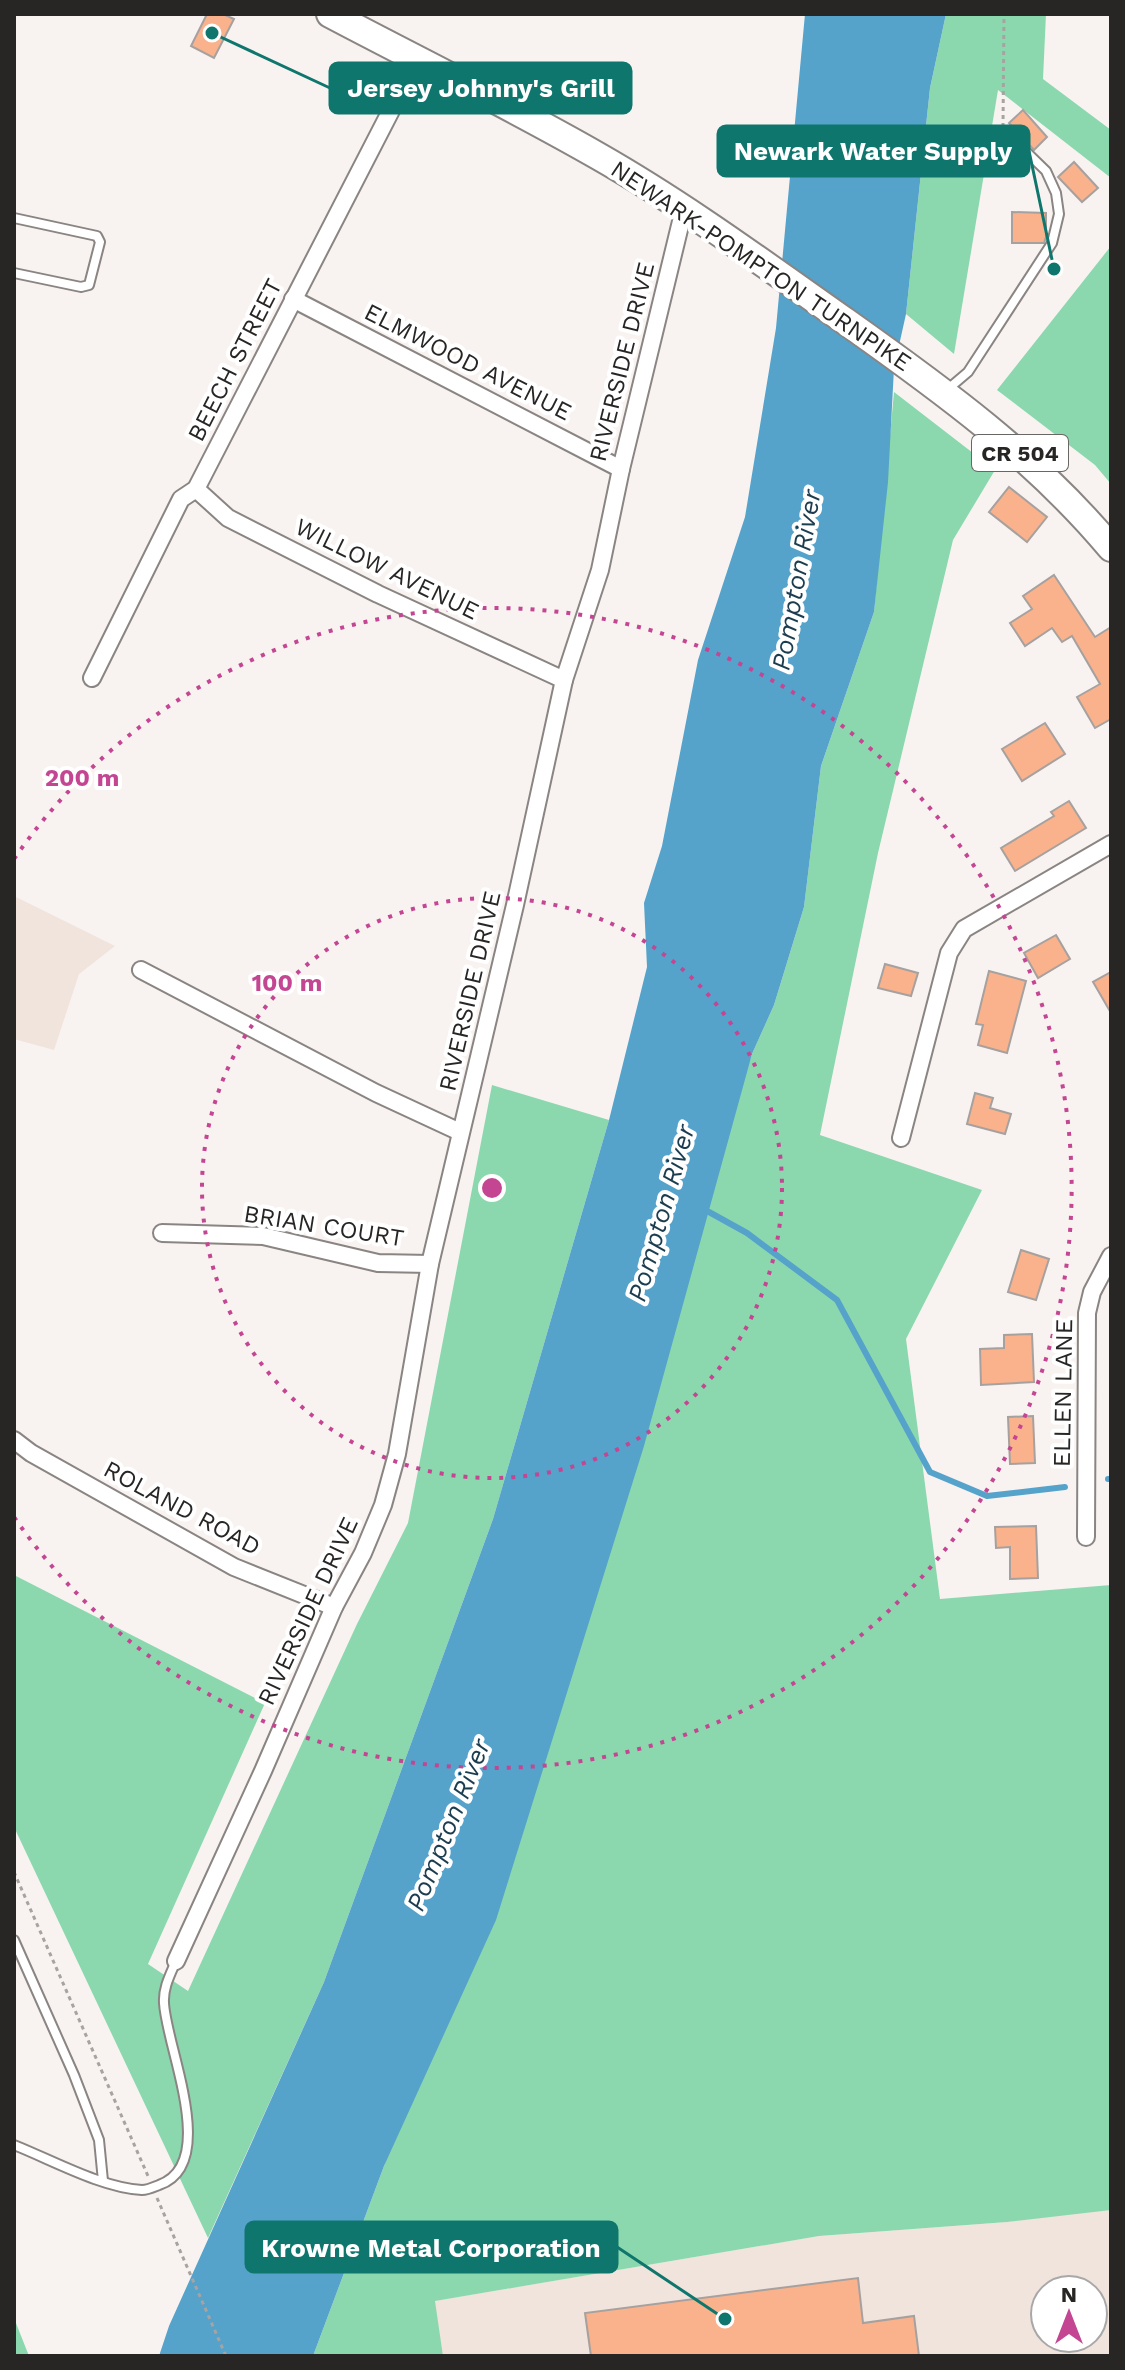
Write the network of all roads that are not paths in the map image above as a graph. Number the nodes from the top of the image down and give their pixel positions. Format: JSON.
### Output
{"nodes":[{"id":1,"x":330,"y":14,"type":"edge"},
{"id":2,"x":417,"y":60,"type":"junction"},
{"id":3,"x":1012,"y":138,"type":"road end"},
{"id":4,"x":684,"y":209,"type":"junction"},
{"id":5,"x":14,"y":218,"type":"edge"},
{"id":6,"x":14,"y":273,"type":"edge"},
{"id":7,"x":293,"y":299,"type":"junction"},
{"id":8,"x":944,"y":392,"type":"junction"},
{"id":9,"x":621,"y":469,"type":"junction"},
{"id":10,"x":196,"y":489,"type":"junction"},
{"id":11,"x":1111,"y":548,"type":"edge"},
{"id":12,"x":92,"y":678,"type":"dead end"},
{"id":13,"x":564,"y":680,"type":"junction"},
{"id":14,"x":1111,"y":844,"type":"edge"},
{"id":15,"x":141,"y":970,"type":"dead end"},
{"id":16,"x":460,"y":1132,"type":"junction"},
{"id":17,"x":901,"y":1138,"type":"dead end"},
{"id":18,"x":162,"y":1233,"type":"dead end"},
{"id":19,"x":1111,"y":1256,"type":"edge"},
{"id":20,"x":430,"y":1264,"type":"junction"},
{"id":21,"x":14,"y":1440,"type":"edge"},
{"id":22,"x":1086,"y":1537,"type":"dead end"},
{"id":23,"x":334,"y":1607,"type":"junction"},
{"id":24,"x":14,"y":1940,"type":"edge"},
{"id":25,"x":176,"y":1961,"type":"joint"},
{"id":26,"x":14,"y":2145,"type":"edge"},
{"id":27,"x":103,"y":2181,"type":"junction"}],
"edges":[{"from":1,"to":2,"type":"main road","name":"NEWARK-POMPTON TURNPIKE","number":"CR 504"},
{"from":2,"to":4,"type":"main road","name":"NEWARK-POMPTON TURNPIKE","number":"CR 504"},
{"from":2,"to":7,"type":"street","name":"BEECH STREET"},
{"from":3,"to":8,"type":"lane"},
{"from":4,"to":8,"type":"main road","name":"NEWARK-POMPTON TURNPIKE","number":"CR 504"},
{"from":4,"to":9,"type":"street","name":"RIVERSIDE DRIVE"},
{"from":5,"to":6,"type":"lane"},
{"from":7,"to":9,"type":"street","name":"ELMWOOD AVENUE"},
{"from":7,"to":10,"type":"street","name":"BEECH STREET"},
{"from":8,"to":11,"type":"main road","name":"NEWARK-POMPTON TURNPIKE","number":"CR 504"},
{"from":9,"to":13,"type":"street","name":"RIVERSIDE DRIVE"},
{"from":10,"to":12,"type":"street","name":"BEECH STREET"},
{"from":10,"to":13,"type":"street","name":"WILLOW AVENUE"},
{"from":13,"to":16,"type":"street","name":"RIVERSIDE DRIVE"},
{"from":14,"to":17,"type":"street"},
{"from":15,"to":16,"type":"street"},
{"from":16,"to":20,"type":"street","name":"RIVERSIDE DRIVE"},
{"from":18,"to":20,"type":"street","name":"BRIAN COURT"},
{"from":19,"to":22,"type":"street","name":"ELLEN LANE"},
{"from":20,"to":23,"type":"street","name":"RIVERSIDE DRIVE"},
{"from":21,"to":23,"type":"street","name":"ROLAND ROAD"},
{"from":23,"to":25,"type":"street","name":"RIVERSIDE DRIVE"},
{"from":24,"to":27,"type":"lane"},
{"from":25,"to":27,"type":"lane"},
{"from":26,"to":27,"type":"lane"}]}
